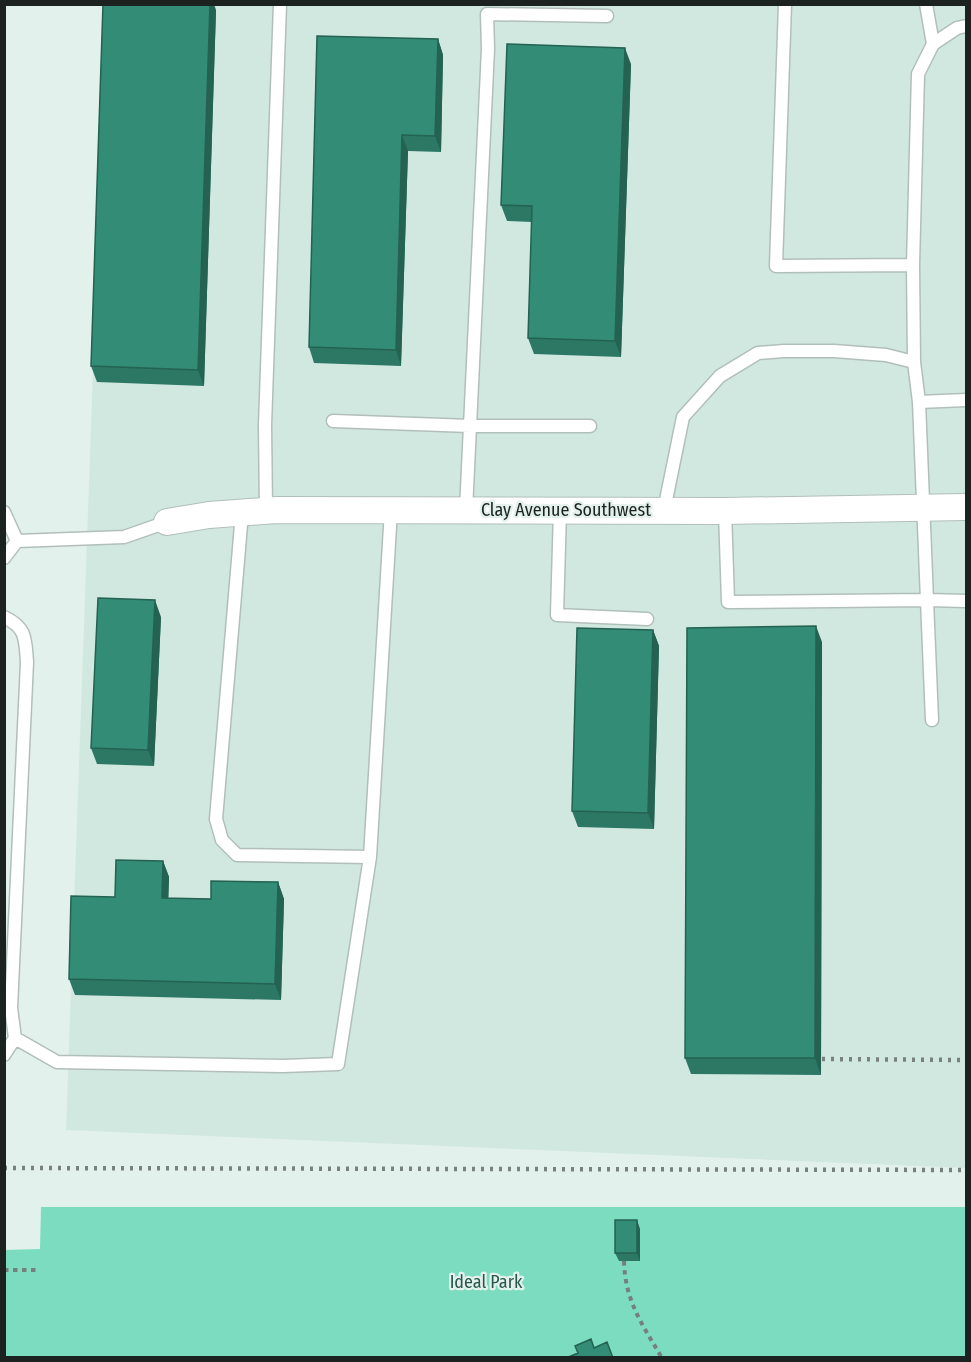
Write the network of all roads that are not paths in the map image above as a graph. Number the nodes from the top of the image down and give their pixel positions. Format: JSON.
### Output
{"nodes":[{"id":1,"x":280,"y":4,"type":"edge"},
{"id":2,"x":785,"y":4,"type":"edge"},
{"id":3,"x":926,"y":4,"type":"edge"},
{"id":4,"x":607,"y":16,"type":"dead end"},
{"id":5,"x":966,"y":26,"type":"edge"},
{"id":6,"x":933,"y":44,"type":"junction"},
{"id":7,"x":913,"y":265,"type":"junction"},
{"id":8,"x":914,"y":362,"type":"junction"},
{"id":9,"x":966,"y":400,"type":"edge"},
{"id":10,"x":919,"y":402,"type":"junction"},
{"id":11,"x":333,"y":422,"type":"dead end"},
{"id":12,"x":470,"y":426,"type":"junction"},
{"id":13,"x":590,"y":426,"type":"dead end"},
{"id":14,"x":966,"y":507,"type":"edge"},
{"id":15,"x":921,"y":508,"type":"junction"},
{"id":16,"x":391,"y":510,"type":"junction"},
{"id":17,"x":466,"y":510,"type":"junction"},
{"id":18,"x":560,"y":510,"type":"junction"},
{"id":19,"x":664,"y":510,"type":"junction"},
{"id":20,"x":725,"y":511,"type":"junction"},
{"id":21,"x":4,"y":512,"type":"edge"},
{"id":22,"x":254,"y":512,"type":"junction"},
{"id":23,"x":166,"y":522,"type":"joint"},
{"id":24,"x":17,"y":541,"type":"junction"},
{"id":25,"x":4,"y":558,"type":"edge"},
{"id":26,"x":927,"y":600,"type":"junction"},
{"id":27,"x":966,"y":601,"type":"edge"},
{"id":28,"x":4,"y":617,"type":"edge"},
{"id":29,"x":647,"y":619,"type":"dead end"},
{"id":30,"x":932,"y":720,"type":"dead end"},
{"id":31,"x":370,"y":857,"type":"junction"},
{"id":32,"x":15,"y":1038,"type":"junction"},
{"id":33,"x":4,"y":1056,"type":"edge"}],
"edges":[{"from":1,"to":22,"type":"lane"},
{"from":2,"to":7,"type":"lane"},
{"from":3,"to":6,"type":"lane"},
{"from":4,"to":12,"type":"lane"},
{"from":5,"to":6,"type":"lane"},
{"from":6,"to":7,"type":"lane"},
{"from":7,"to":8,"type":"lane"},
{"from":8,"to":10,"type":"lane"},
{"from":8,"to":19,"type":"lane"},
{"from":9,"to":10,"type":"lane"},
{"from":10,"to":15,"type":"lane"},
{"from":11,"to":12,"type":"lane"},
{"from":12,"to":13,"type":"lane"},
{"from":12,"to":17,"type":"lane"},
{"from":14,"to":15,"type":"street","name":"Clay Avenue Southwest"},
{"from":15,"to":20,"type":"street","name":"Clay Avenue Southwest"},
{"from":15,"to":26,"type":"lane"},
{"from":16,"to":17,"type":"street","name":"Clay Avenue Southwest"},
{"from":16,"to":22,"type":"street","name":"Clay Avenue Southwest"},
{"from":16,"to":31,"type":"lane"},
{"from":17,"to":18,"type":"street","name":"Clay Avenue Southwest"},
{"from":18,"to":19,"type":"street","name":"Clay Avenue Southwest"},
{"from":18,"to":29,"type":"lane"},
{"from":19,"to":20,"type":"street","name":"Clay Avenue Southwest"},
{"from":20,"to":26,"type":"lane"},
{"from":21,"to":24,"type":"lane"},
{"from":22,"to":23,"type":"street","name":"Clay Avenue Southwest"},
{"from":22,"to":31,"type":"lane"},
{"from":23,"to":24,"type":"lane"},
{"from":24,"to":25,"type":"lane"},
{"from":26,"to":27,"type":"lane"},
{"from":26,"to":30,"type":"lane"},
{"from":28,"to":32,"type":"lane"},
{"from":31,"to":32,"type":"lane"},
{"from":32,"to":33,"type":"lane"}]}
